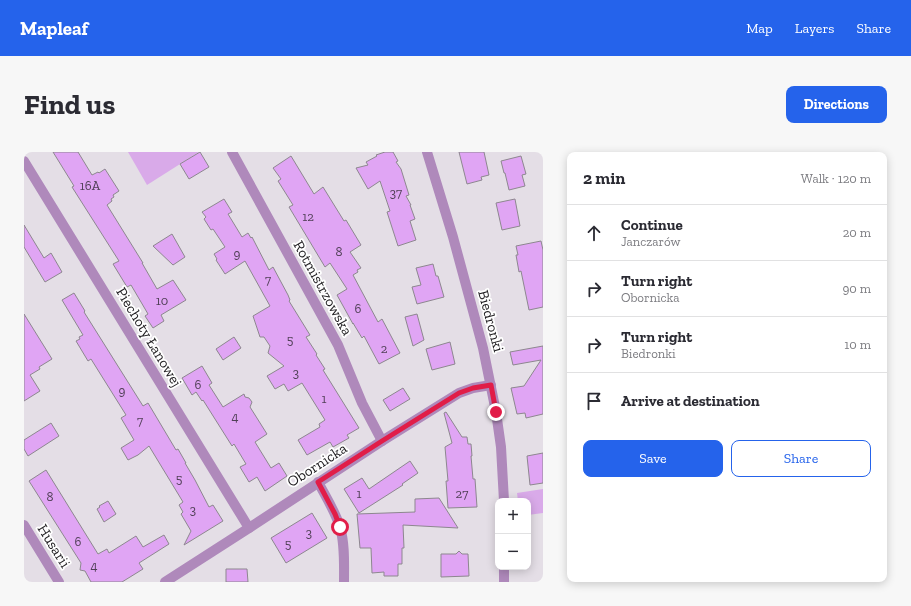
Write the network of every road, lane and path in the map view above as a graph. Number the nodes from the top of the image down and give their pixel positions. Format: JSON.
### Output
{"nodes":[{"id":1,"x":232,"y":152,"type":"edge"},
{"id":2,"x":427,"y":152,"type":"edge"},
{"id":3,"x":24,"y":161,"type":"edge"},
{"id":4,"x":491,"y":385,"type":"junction"},
{"id":5,"x":382,"y":441,"type":"junction"},
{"id":6,"x":318,"y":482,"type":"junction"},
{"id":7,"x":504,"y":498,"type":"edge"},
{"id":8,"x":24,"y":525,"type":"edge"},
{"id":9,"x":249,"y":528,"type":"junction"},
{"id":10,"x":504,"y":570,"type":"edge"},
{"id":11,"x":59,"y":582,"type":"edge"},
{"id":12,"x":165,"y":582,"type":"edge"},
{"id":13,"x":344,"y":582,"type":"edge"},
{"id":14,"x":504,"y":582,"type":"edge"}],
"edges":[{"from":1,"to":5,"type":"street","name":"Rotmistrzowska"},
{"from":2,"to":4,"type":"street","name":"Biedronki"},
{"from":3,"to":9,"type":"street","name":"Piechoty Łanowej"},
{"from":4,"to":5,"type":"street","name":"Obornicka"},
{"from":4,"to":7,"type":"street","name":"Biedronki"},
{"from":5,"to":6,"type":"street","name":"Obornicka"},
{"from":6,"to":9,"type":"street","name":"Obornicka"},
{"from":6,"to":13,"type":"street"},
{"from":8,"to":11,"type":"street","name":"Husarii"},
{"from":9,"to":12,"type":"street","name":"Obornicka"},
{"from":10,"to":14,"type":"street"}]}
